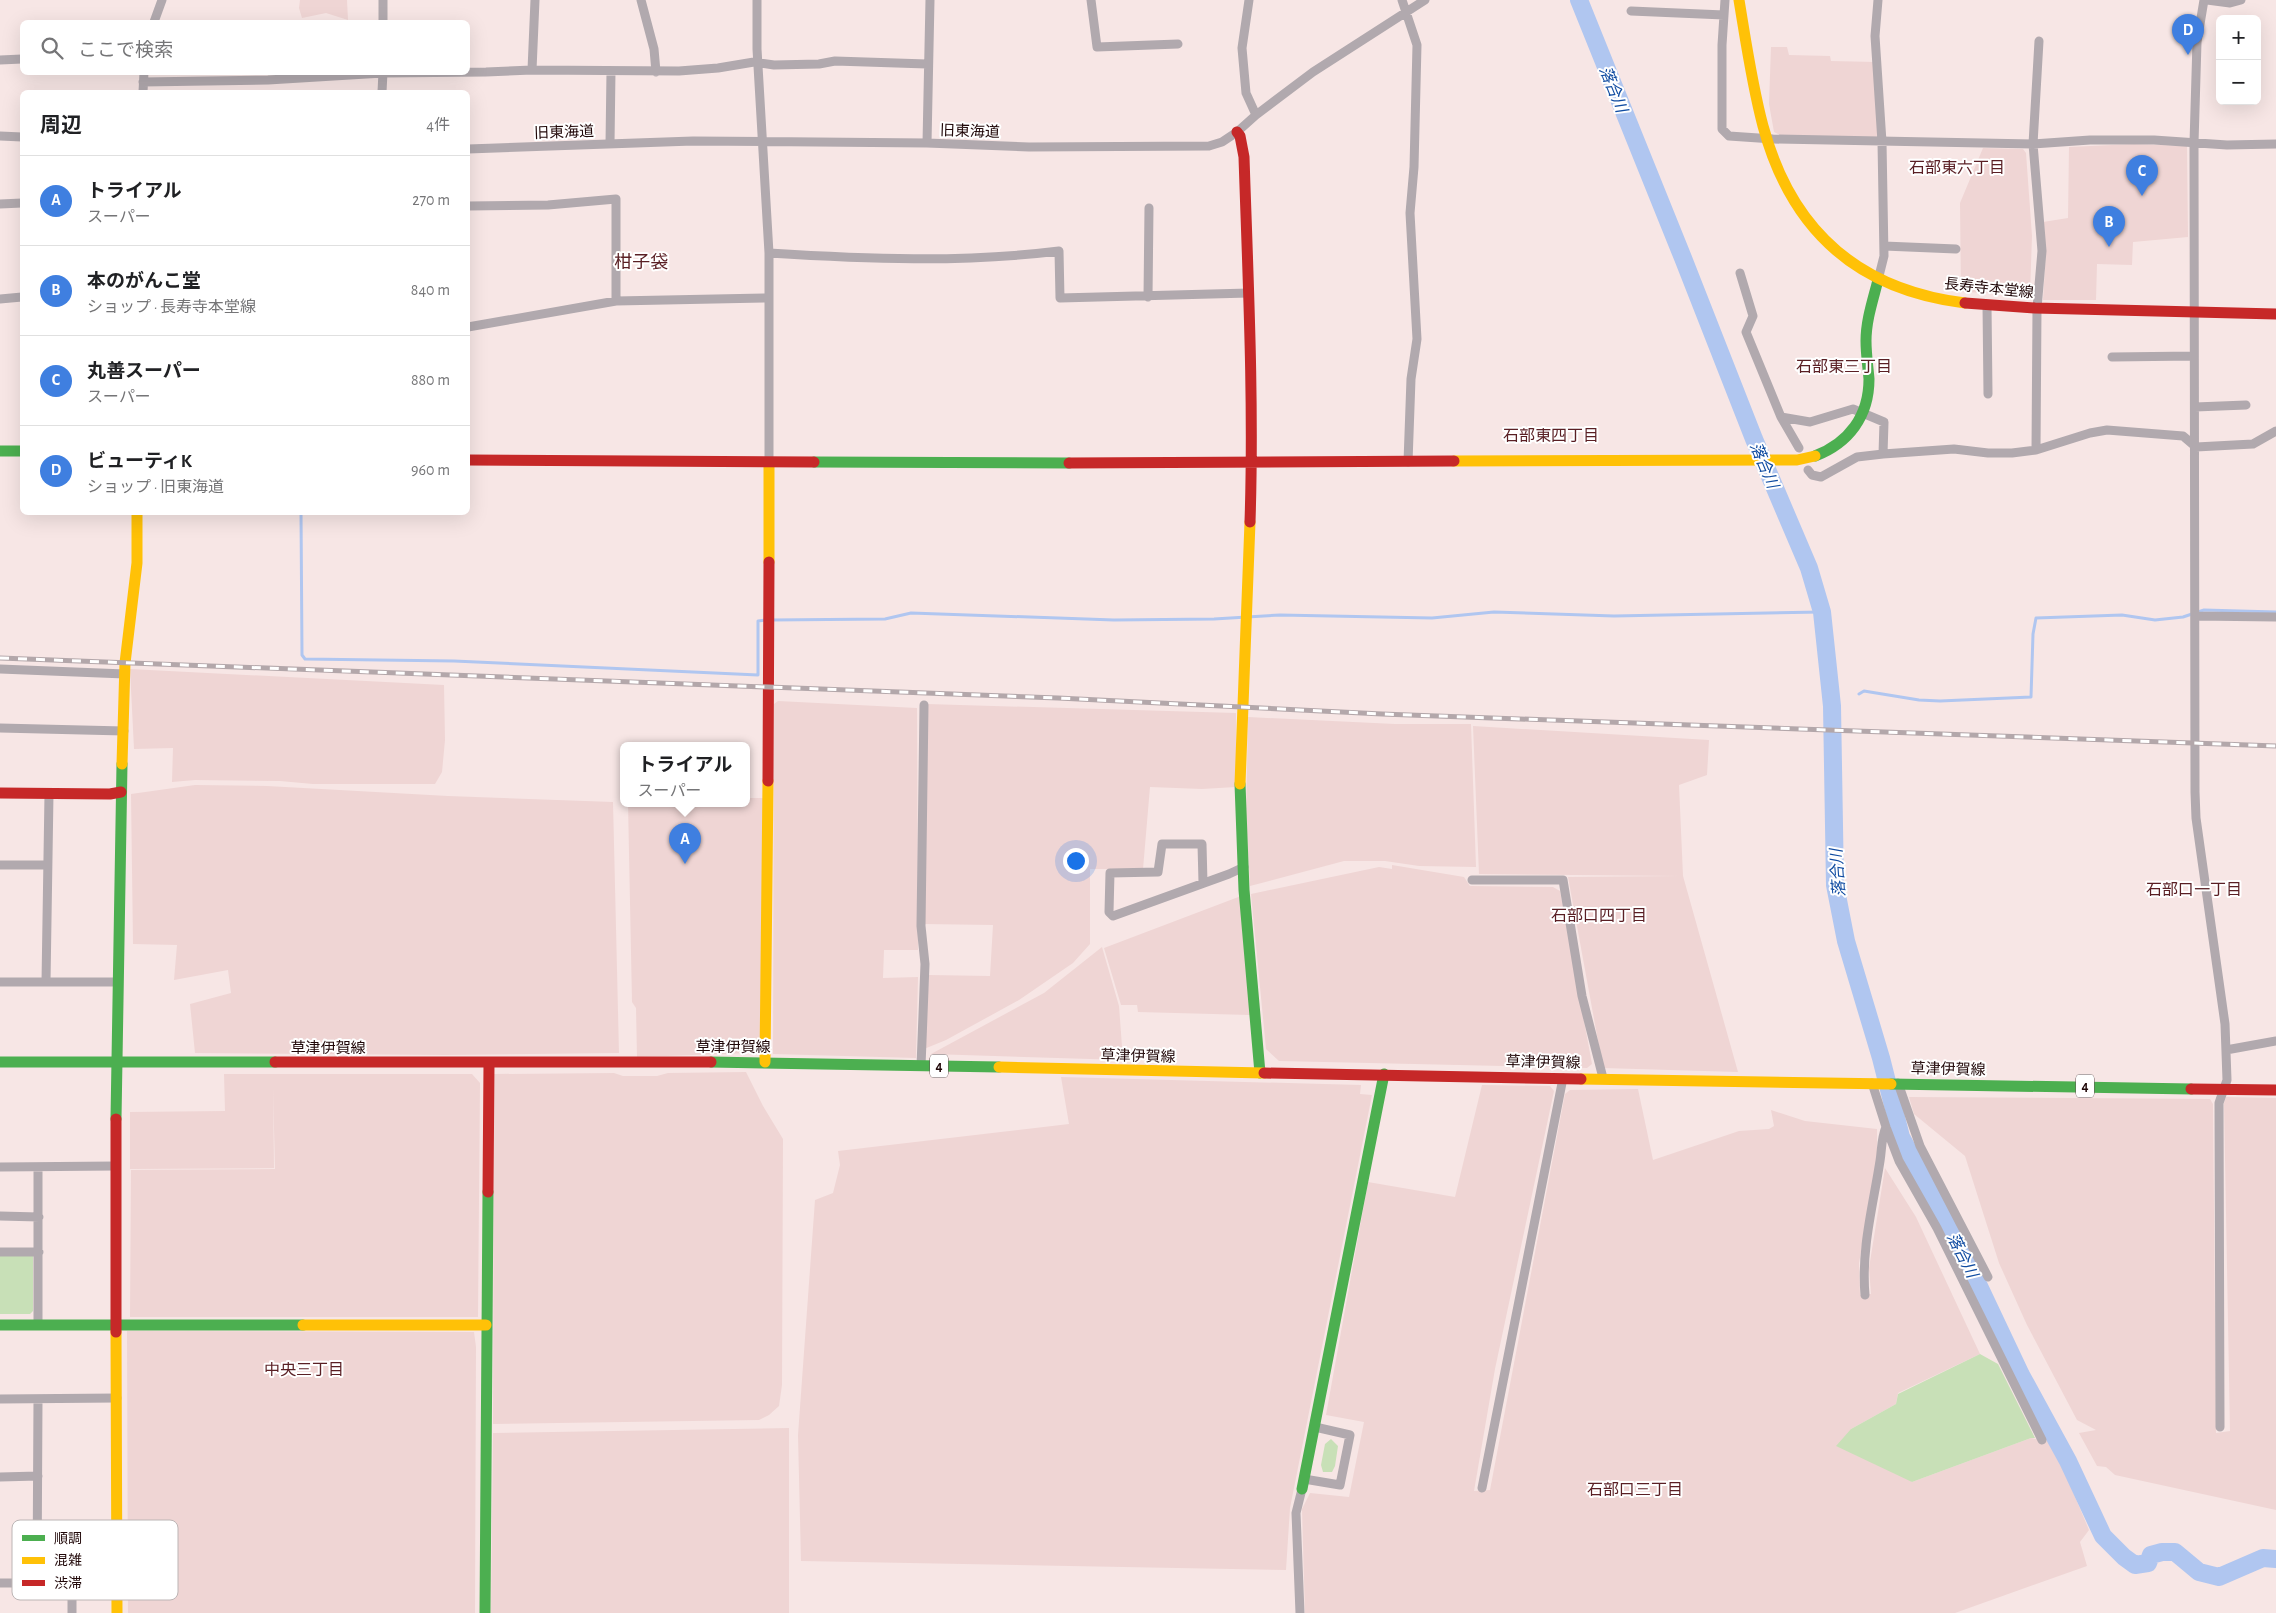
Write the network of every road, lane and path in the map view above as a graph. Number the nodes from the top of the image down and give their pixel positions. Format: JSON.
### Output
{"nodes":[{"id":1,"x":162,"y":0,"type":"edge"},
{"id":2,"x":382,"y":0,"type":"edge"},
{"id":3,"x":535,"y":0,"type":"edge"},
{"id":4,"x":641,"y":0,"type":"edge"},
{"id":5,"x":757,"y":0,"type":"edge"},
{"id":6,"x":930,"y":0,"type":"edge"},
{"id":7,"x":1091,"y":0,"type":"edge"},
{"id":8,"x":1249,"y":0,"type":"edge"},
{"id":9,"x":1402,"y":0,"type":"edge"},
{"id":10,"x":1425,"y":0,"type":"edge"},
{"id":11,"x":1725,"y":0,"type":"edge"},
{"id":12,"x":1739,"y":0,"type":"edge"},
{"id":13,"x":1878,"y":0,"type":"edge"},
{"id":14,"x":2206,"y":0,"type":"edge"},
{"id":15,"x":2241,"y":0,"type":"edge"},
{"id":16,"x":1631,"y":11,"type":"dead end"},
{"id":17,"x":1408,"y":12,"type":"junction"},
{"id":18,"x":1724,"y":15,"type":"junction"},
{"id":19,"x":155,"y":20,"type":"edge"},
{"id":20,"x":382,"y":20,"type":"edge"},
{"id":21,"x":2039,"y":41,"type":"dead end"},
{"id":22,"x":1178,"y":44,"type":"dead end"},
{"id":23,"x":20,"y":59,"type":"edge"},
{"id":24,"x":0,"y":60,"type":"edge"},
{"id":25,"x":758,"y":62,"type":"junction"},
{"id":26,"x":927,"y":64,"type":"junction"},
{"id":27,"x":532,"y":70,"type":"junction"},
{"id":28,"x":611,"y":71,"type":"junction"},
{"id":29,"x":470,"y":72,"type":"edge"},
{"id":30,"x":656,"y":72,"type":"junction"},
{"id":31,"x":144,"y":75,"type":"edge"},
{"id":32,"x":349,"y":75,"type":"edge"},
{"id":33,"x":382,"y":75,"type":"edge"},
{"id":34,"x":144,"y":82,"type":"junction"},
{"id":35,"x":143,"y":90,"type":"edge"},
{"id":36,"x":382,"y":90,"type":"edge"},
{"id":37,"x":1256,"y":115,"type":"junction"},
{"id":38,"x":1237,"y":132,"type":"junction"},
{"id":39,"x":0,"y":136,"type":"edge"},
{"id":40,"x":20,"y":136,"type":"edge"},
{"id":41,"x":1767,"y":139,"type":"junction"},
{"id":42,"x":764,"y":142,"type":"junction"},
{"id":43,"x":1882,"y":142,"type":"junction"},
{"id":44,"x":927,"y":143,"type":"junction"},
{"id":45,"x":2194,"y":143,"type":"junction"},
{"id":46,"x":610,"y":144,"type":"junction"},
{"id":47,"x":2033,"y":144,"type":"junction"},
{"id":48,"x":2276,"y":144,"type":"edge"},
{"id":49,"x":470,"y":149,"type":"edge"},
{"id":50,"x":20,"y":203,"type":"edge"},
{"id":51,"x":0,"y":204,"type":"edge"},
{"id":52,"x":470,"y":206,"type":"edge"},
{"id":53,"x":1149,"y":208,"type":"dead end"},
{"id":54,"x":1884,"y":246,"type":"junction"},
{"id":55,"x":1956,"y":249,"type":"dead end"},
{"id":56,"x":769,"y":253,"type":"junction"},
{"id":57,"x":1740,"y":273,"type":"dead end"},
{"id":58,"x":1878,"y":280,"type":"junction"},
{"id":59,"x":1249,"y":293,"type":"junction"},
{"id":60,"x":1148,"y":296,"type":"junction"},
{"id":61,"x":20,"y":297,"type":"edge"},
{"id":62,"x":0,"y":298,"type":"edge"},
{"id":63,"x":768,"y":298,"type":"junction"},
{"id":64,"x":616,"y":301,"type":"junction"},
{"id":65,"x":1987,"y":305,"type":"junction"},
{"id":66,"x":2037,"y":308,"type":"junction"},
{"id":67,"x":2194,"y":312,"type":"junction"},
{"id":68,"x":2276,"y":314,"type":"edge"},
{"id":69,"x":470,"y":327,"type":"edge"},
{"id":70,"x":2194,"y":356,"type":"junction"},
{"id":71,"x":2112,"y":357,"type":"dead end"},
{"id":72,"x":1988,"y":394,"type":"dead end"},
{"id":73,"x":2246,"y":405,"type":"dead end"},
{"id":74,"x":2195,"y":407,"type":"junction"},
{"id":75,"x":1863,"y":413,"type":"junction"},
{"id":76,"x":1781,"y":417,"type":"junction"},
{"id":77,"x":2276,"y":430,"type":"edge"},
{"id":78,"x":2196,"y":447,"type":"junction"},
{"id":79,"x":1800,"y":448,"type":"dead end"},
{"id":80,"x":2036,"y":450,"type":"junction"},
{"id":81,"x":0,"y":451,"type":"edge"},
{"id":82,"x":20,"y":451,"type":"edge"},
{"id":83,"x":1882,"y":454,"type":"junction"},
{"id":84,"x":470,"y":460,"type":"edge"},
{"id":85,"x":1251,"y":461,"type":"junction"},
{"id":86,"x":769,"y":462,"type":"junction"},
{"id":87,"x":1408,"y":462,"type":"junction"},
{"id":88,"x":1808,"y":470,"type":"dead end"},
{"id":89,"x":137,"y":515,"type":"edge"},
{"id":90,"x":2196,"y":616,"type":"junction"},
{"id":91,"x":2276,"y":617,"type":"edge"},
{"id":92,"x":0,"y":669,"type":"edge"},
{"id":93,"x":125,"y":674,"type":"junction"},
{"id":94,"x":924,"y":705,"type":"dead end"},
{"id":95,"x":0,"y":728,"type":"edge"},
{"id":96,"x":124,"y":731,"type":"junction"},
{"id":97,"x":120,"y":792,"type":"junction"},
{"id":98,"x":0,"y":793,"type":"edge"},
{"id":99,"x":49,"y":794,"type":"junction"},
{"id":100,"x":0,"y":865,"type":"edge"},
{"id":101,"x":47,"y":865,"type":"junction"},
{"id":102,"x":1244,"y":867,"type":"junction"},
{"id":103,"x":1472,"y":880,"type":"dead end"},
{"id":104,"x":1203,"y":883,"type":"junction"},
{"id":105,"x":0,"y":982,"type":"edge"},
{"id":106,"x":46,"y":982,"type":"junction"},
{"id":107,"x":118,"y":982,"type":"junction"},
{"id":108,"x":2276,"y":1041,"type":"edge"},
{"id":109,"x":2226,"y":1050,"type":"junction"},
{"id":110,"x":0,"y":1062,"type":"edge"},
{"id":111,"x":116,"y":1062,"type":"junction"},
{"id":112,"x":765,"y":1062,"type":"junction"},
{"id":113,"x":489,"y":1063,"type":"junction"},
{"id":114,"x":921,"y":1066,"type":"junction"},
{"id":115,"x":1260,"y":1073,"type":"junction"},
{"id":116,"x":1384,"y":1074,"type":"junction"},
{"id":117,"x":1563,"y":1078,"type":"junction"},
{"id":118,"x":1603,"y":1078,"type":"junction"},
{"id":119,"x":1875,"y":1083,"type":"junction"},
{"id":120,"x":1896,"y":1083,"type":"junction"},
{"id":121,"x":2223,"y":1089,"type":"junction"},
{"id":122,"x":2276,"y":1090,"type":"edge"},
{"id":123,"x":1886,"y":1127,"type":"junction"},
{"id":124,"x":116,"y":1166,"type":"junction"},
{"id":125,"x":0,"y":1167,"type":"edge"},
{"id":126,"x":38,"y":1167,"type":"junction"},
{"id":127,"x":0,"y":1216,"type":"edge"},
{"id":128,"x":39,"y":1217,"type":"junction"},
{"id":129,"x":0,"y":1252,"type":"edge"},
{"id":130,"x":39,"y":1252,"type":"junction"},
{"id":131,"x":1988,"y":1277,"type":"dead end"},
{"id":132,"x":1865,"y":1295,"type":"dead end"},
{"id":133,"x":38,"y":1324,"type":"junction"},
{"id":134,"x":0,"y":1325,"type":"edge"},
{"id":135,"x":117,"y":1325,"type":"junction"},
{"id":136,"x":486,"y":1325,"type":"junction"},
{"id":137,"x":117,"y":1398,"type":"junction"},
{"id":138,"x":0,"y":1399,"type":"edge"},
{"id":139,"x":38,"y":1399,"type":"junction"},
{"id":140,"x":1316,"y":1427,"type":"junction"},
{"id":141,"x":2220,"y":1427,"type":"dead end"},
{"id":142,"x":2042,"y":1440,"type":"dead end"},
{"id":143,"x":38,"y":1476,"type":"junction"},
{"id":144,"x":0,"y":1477,"type":"edge"},
{"id":145,"x":1303,"y":1484,"type":"junction"},
{"id":146,"x":1482,"y":1488,"type":"dead end"},
{"id":147,"x":38,"y":1520,"type":"edge"},
{"id":148,"x":117,"y":1520,"type":"edge"},
{"id":149,"x":72,"y":1600,"type":"edge"},
{"id":150,"x":117,"y":1600,"type":"edge"},
{"id":151,"x":72,"y":1613,"type":"edge"},
{"id":152,"x":117,"y":1613,"type":"edge"},
{"id":153,"x":485,"y":1613,"type":"edge"},
{"id":154,"x":1300,"y":1613,"type":"edge"}],
"edges":[{"from":1,"to":19,"type":"street"},
{"from":2,"to":20,"type":"street"},
{"from":3,"to":27,"type":"street"},
{"from":4,"to":30,"type":"street"},
{"from":5,"to":25,"type":"street"},
{"from":6,"to":26,"type":"street"},
{"from":7,"to":22,"type":"street"},
{"from":8,"to":37,"type":"street"},
{"from":9,"to":17,"type":"street"},
{"from":10,"to":17,"type":"street","name":"旧東海道"},
{"from":11,"to":18,"type":"street"},
{"from":12,"to":41,"type":"street","name":"長寿寺本堂線"},
{"from":13,"to":43,"type":"street"},
{"from":14,"to":15,"type":"street"},
{"from":14,"to":45,"type":"street"},
{"from":16,"to":18,"type":"street"},
{"from":17,"to":37,"type":"street","name":"旧東海道"},
{"from":17,"to":87,"type":"street"},
{"from":18,"to":41,"type":"street"},
{"from":21,"to":47,"type":"street"},
{"from":23,"to":24,"type":"street"},
{"from":25,"to":26,"type":"street"},
{"from":25,"to":30,"type":"street"},
{"from":25,"to":42,"type":"street"},
{"from":26,"to":44,"type":"street"},
{"from":27,"to":28,"type":"street"},
{"from":27,"to":29,"type":"street"},
{"from":28,"to":30,"type":"street"},
{"from":28,"to":46,"type":"street"},
{"from":31,"to":34,"type":"street"},
{"from":32,"to":34,"type":"street"},
{"from":33,"to":36,"type":"street"},
{"from":34,"to":35,"type":"street"},
{"from":37,"to":38,"type":"street","name":"旧東海道"},
{"from":38,"to":44,"type":"street","name":"旧東海道"},
{"from":38,"to":59,"type":"street"},
{"from":39,"to":40,"type":"street"},
{"from":41,"to":43,"type":"street"},
{"from":41,"to":58,"type":"street","name":"長寿寺本堂線"},
{"from":42,"to":44,"type":"street","name":"旧東海道"},
{"from":42,"to":46,"type":"street","name":"旧東海道"},
{"from":42,"to":56,"type":"street"},
{"from":43,"to":47,"type":"street"},
{"from":43,"to":54,"type":"street"},
{"from":45,"to":47,"type":"street"},
{"from":45,"to":48,"type":"street"},
{"from":45,"to":67,"type":"street"},
{"from":46,"to":49,"type":"street","name":"旧東海道"},
{"from":47,"to":66,"type":"street"},
{"from":50,"to":51,"type":"street"},
{"from":52,"to":64,"type":"street"},
{"from":53,"to":60,"type":"street"},
{"from":54,"to":55,"type":"street"},
{"from":54,"to":58,"type":"street"},
{"from":56,"to":60,"type":"street"},
{"from":56,"to":63,"type":"street"},
{"from":57,"to":76,"type":"street"},
{"from":58,"to":65,"type":"street","name":"長寿寺本堂線"},
{"from":58,"to":75,"type":"street"},
{"from":59,"to":60,"type":"street"},
{"from":59,"to":85,"type":"street"},
{"from":61,"to":62,"type":"street"},
{"from":63,"to":64,"type":"street"},
{"from":63,"to":86,"type":"street"},
{"from":64,"to":69,"type":"street"},
{"from":65,"to":66,"type":"street","name":"長寿寺本堂線"},
{"from":65,"to":72,"type":"street"},
{"from":66,"to":67,"type":"street","name":"長寿寺本堂線"},
{"from":66,"to":80,"type":"street"},
{"from":67,"to":68,"type":"street","name":"長寿寺本堂線"},
{"from":67,"to":70,"type":"street"},
{"from":70,"to":71,"type":"street"},
{"from":70,"to":74,"type":"street"},
{"from":73,"to":74,"type":"street"},
{"from":74,"to":78,"type":"street"},
{"from":75,"to":76,"type":"street"},
{"from":75,"to":83,"type":"street"},
{"from":75,"to":87,"type":"street"},
{"from":76,"to":79,"type":"street"},
{"from":77,"to":78,"type":"street"},
{"from":78,"to":80,"type":"street"},
{"from":78,"to":90,"type":"street"},
{"from":80,"to":83,"type":"street"},
{"from":81,"to":82,"type":"street"},
{"from":83,"to":88,"type":"street"},
{"from":84,"to":86,"type":"street"},
{"from":85,"to":86,"type":"street"},
{"from":85,"to":87,"type":"street"},
{"from":85,"to":102,"type":"street"},
{"from":86,"to":112,"type":"street"},
{"from":89,"to":93,"type":"street"},
{"from":90,"to":91,"type":"street"},
{"from":90,"to":109,"type":"street"},
{"from":92,"to":93,"type":"street"},
{"from":93,"to":96,"type":"street"},
{"from":94,"to":114,"type":"street"},
{"from":95,"to":96,"type":"street"},
{"from":96,"to":97,"type":"street"},
{"from":97,"to":99,"type":"street"},
{"from":97,"to":107,"type":"street"},
{"from":98,"to":99,"type":"street"},
{"from":99,"to":101,"type":"street"},
{"from":100,"to":101,"type":"street"},
{"from":101,"to":106,"type":"street"},
{"from":102,"to":104,"type":"street"},
{"from":102,"to":115,"type":"street"},
{"from":103,"to":118,"type":"street"},
{"from":104,"to":104,"type":"street"},
{"from":105,"to":106,"type":"street"},
{"from":106,"to":107,"type":"street"},
{"from":107,"to":111,"type":"street"},
{"from":108,"to":109,"type":"street"},
{"from":109,"to":121,"type":"street"},
{"from":110,"to":111,"type":"street","name":"草津伊賀線","number":"4"},
{"from":111,"to":113,"type":"street","name":"草津伊賀線","number":"4"},
{"from":111,"to":124,"type":"street"},
{"from":112,"to":113,"type":"street","name":"草津伊賀線","number":"4"},
{"from":112,"to":114,"type":"street","name":"草津伊賀線","number":"4"},
{"from":113,"to":136,"type":"street"},
{"from":114,"to":115,"type":"street","name":"草津伊賀線","number":"4"},
{"from":115,"to":116,"type":"street","name":"草津伊賀線","number":"4"},
{"from":116,"to":117,"type":"street","name":"草津伊賀線","number":"4"},
{"from":116,"to":140,"type":"street"},
{"from":117,"to":118,"type":"street","name":"草津伊賀線","number":"4"},
{"from":117,"to":146,"type":"street"},
{"from":118,"to":119,"type":"street","name":"草津伊賀線","number":"4"},
{"from":119,"to":120,"type":"street","name":"草津伊賀線","number":"4"},
{"from":119,"to":123,"type":"street"},
{"from":120,"to":121,"type":"street","name":"草津伊賀線","number":"4"},
{"from":120,"to":131,"type":"street"},
{"from":121,"to":122,"type":"street","name":"草津伊賀線","number":"4"},
{"from":121,"to":141,"type":"street"},
{"from":123,"to":132,"type":"street"},
{"from":123,"to":142,"type":"street"},
{"from":124,"to":126,"type":"street"},
{"from":124,"to":135,"type":"street"},
{"from":125,"to":126,"type":"street"},
{"from":126,"to":128,"type":"street"},
{"from":127,"to":128,"type":"street"},
{"from":128,"to":130,"type":"street"},
{"from":129,"to":130,"type":"street"},
{"from":130,"to":133,"type":"street"},
{"from":133,"to":134,"type":"street"},
{"from":133,"to":135,"type":"street"},
{"from":135,"to":136,"type":"street"},
{"from":135,"to":137,"type":"street"},
{"from":136,"to":153,"type":"street"},
{"from":137,"to":139,"type":"street"},
{"from":137,"to":148,"type":"street"},
{"from":138,"to":139,"type":"street"},
{"from":139,"to":143,"type":"street"},
{"from":140,"to":145,"type":"street"},
{"from":140,"to":145,"type":"street"},
{"from":143,"to":144,"type":"street"},
{"from":143,"to":147,"type":"street"},
{"from":145,"to":154,"type":"street"},
{"from":149,"to":151,"type":"street"},
{"from":150,"to":152,"type":"street"}]}
